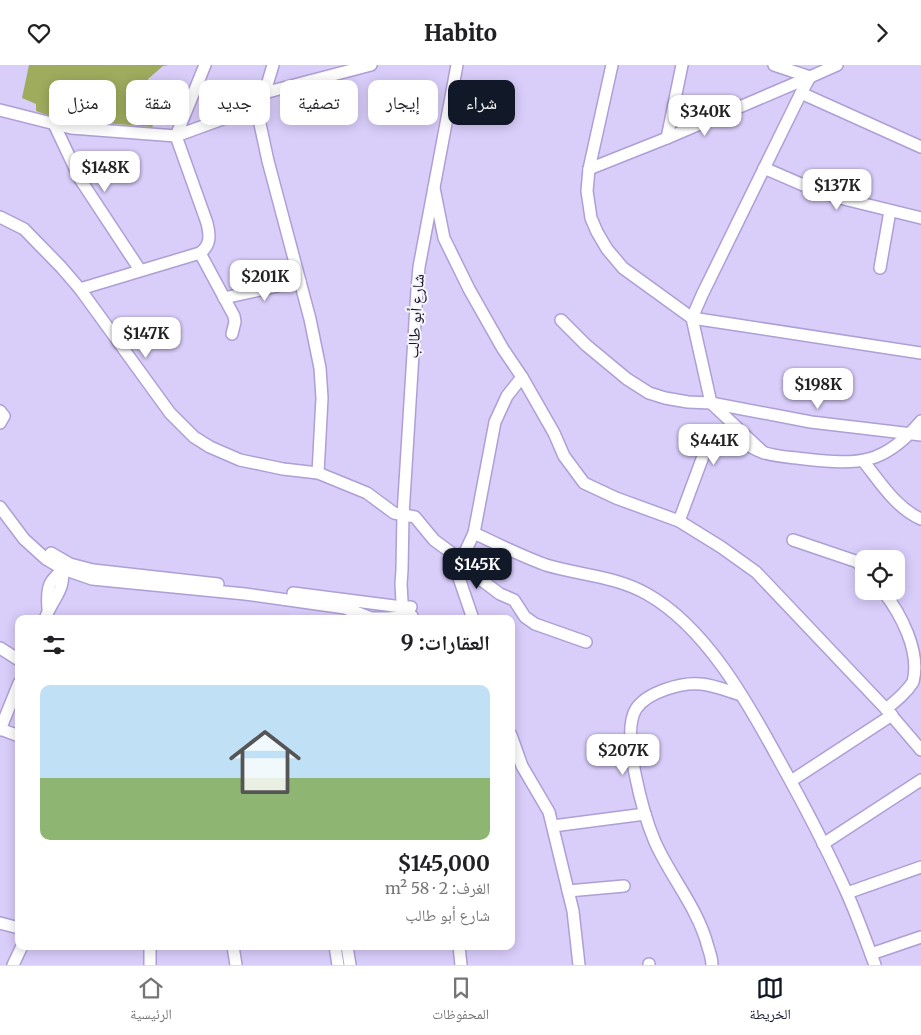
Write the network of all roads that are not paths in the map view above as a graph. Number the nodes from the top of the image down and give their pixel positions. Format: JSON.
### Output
{"nodes":[{"id":1,"x":205,"y":65,"type":"edge"},
{"id":2,"x":273,"y":65,"type":"edge"},
{"id":3,"x":371,"y":65,"type":"edge"},
{"id":4,"x":446,"y":65,"type":"edge"},
{"id":5,"x":457,"y":65,"type":"edge"},
{"id":6,"x":612,"y":65,"type":"edge"},
{"id":7,"x":682,"y":65,"type":"edge"},
{"id":8,"x":774,"y":65,"type":"edge"},
{"id":9,"x":837,"y":65,"type":"edge"},
{"id":10,"x":810,"y":77,"type":"junction"},
{"id":11,"x":268,"y":80,"type":"edge"},
{"id":12,"x":455,"y":80,"type":"joint"},
{"id":13,"x":270,"y":91,"type":"edge"},
{"id":14,"x":800,"y":93,"type":"junction"},
{"id":15,"x":0,"y":110,"type":"edge"},
{"id":16,"x":448,"y":116,"type":"edge"},
{"id":17,"x":49,"y":123,"type":"edge"},
{"id":18,"x":54,"y":125,"type":"joint"},
{"id":19,"x":206,"y":125,"type":"edge"},
{"id":20,"x":261,"y":125,"type":"edge"},
{"id":21,"x":176,"y":136,"type":"junction"},
{"id":22,"x":668,"y":138,"type":"junction"},
{"id":23,"x":921,"y":147,"type":"edge"},
{"id":24,"x":764,"y":168,"type":"junction"},
{"id":25,"x":589,"y":169,"type":"junction"},
{"id":26,"x":434,"y":188,"type":"junction"},
{"id":27,"x":890,"y":211,"type":"junction"},
{"id":28,"x":0,"y":217,"type":"edge"},
{"id":29,"x":921,"y":218,"type":"edge"},
{"id":30,"x":200,"y":253,"type":"junction"},
{"id":31,"x":880,"y":268,"type":"dead end"},
{"id":32,"x":140,"y":270,"type":"junction"},
{"id":33,"x":300,"y":281,"type":"junction"},
{"id":34,"x":80,"y":289,"type":"junction"},
{"id":35,"x":224,"y":298,"type":"junction"},
{"id":36,"x":692,"y":318,"type":"junction"},
{"id":37,"x":561,"y":320,"type":"dead end"},
{"id":38,"x":232,"y":334,"type":"dead end"},
{"id":39,"x":921,"y":353,"type":"edge"},
{"id":40,"x":522,"y":377,"type":"junction"},
{"id":41,"x":711,"y":403,"type":"junction"},
{"id":42,"x":0,"y":411,"type":"edge"},
{"id":43,"x":921,"y":421,"type":"edge"},
{"id":44,"x":0,"y":423,"type":"edge"},
{"id":45,"x":915,"y":435,"type":"edge"},
{"id":46,"x":764,"y":453,"type":"junction"},
{"id":47,"x":864,"y":462,"type":"junction"},
{"id":48,"x":318,"y":473,"type":"junction"},
{"id":49,"x":0,"y":497,"type":"edge"},
{"id":50,"x":0,"y":507,"type":"edge"},
{"id":51,"x":403,"y":515,"type":"junction"},
{"id":52,"x":921,"y":519,"type":"edge"},
{"id":53,"x":679,"y":521,"type":"junction"},
{"id":54,"x":474,"y":533,"type":"junction"},
{"id":55,"x":793,"y":541,"type":"dead end"},
{"id":56,"x":460,"y":560,"type":"junction"},
{"id":57,"x":855,"y":561,"type":"edge"},
{"id":58,"x":65,"y":564,"type":"junction"},
{"id":59,"x":889,"y":600,"type":"edge"},
{"id":60,"x":47,"y":614,"type":"edge"},
{"id":61,"x":407,"y":614,"type":"edge"},
{"id":62,"x":364,"y":615,"type":"edge"},
{"id":63,"x":471,"y":615,"type":"edge"},
{"id":64,"x":586,"y":642,"type":"dead end"},
{"id":65,"x":0,"y":648,"type":"edge"},
{"id":66,"x":15,"y":657,"type":"edge"},
{"id":67,"x":15,"y":693,"type":"edge"},
{"id":68,"x":741,"y":695,"type":"junction"},
{"id":69,"x":889,"y":712,"type":"junction"},
{"id":70,"x":0,"y":729,"type":"edge"},
{"id":71,"x":15,"y":735,"type":"edge"},
{"id":72,"x":515,"y":746,"type":"edge"},
{"id":73,"x":921,"y":750,"type":"edge"},
{"id":74,"x":921,"y":780,"type":"edge"},
{"id":75,"x":791,"y":781,"type":"junction"},
{"id":76,"x":645,"y":814,"type":"junction"},
{"id":77,"x":553,"y":826,"type":"junction"},
{"id":78,"x":823,"y":844,"type":"junction"},
{"id":79,"x":921,"y":867,"type":"edge"},
{"id":80,"x":624,"y":886,"type":"dead end"},
{"id":81,"x":568,"y":891,"type":"junction"},
{"id":82,"x":847,"y":893,"type":"junction"},
{"id":83,"x":0,"y":923,"type":"edge"},
{"id":84,"x":15,"y":927,"type":"edge"},
{"id":85,"x":921,"y":937,"type":"edge"},
{"id":86,"x":20,"y":950,"type":"edge"},
{"id":87,"x":150,"y":950,"type":"edge"},
{"id":88,"x":234,"y":950,"type":"edge"},
{"id":89,"x":336,"y":950,"type":"edge"},
{"id":90,"x":348,"y":950,"type":"edge"},
{"id":91,"x":459,"y":950,"type":"edge"},
{"id":92,"x":873,"y":959,"type":"edge"},
{"id":93,"x":13,"y":965,"type":"edge"},
{"id":94,"x":150,"y":965,"type":"edge"},
{"id":95,"x":236,"y":965,"type":"edge"},
{"id":96,"x":338,"y":965,"type":"edge"},
{"id":97,"x":350,"y":965,"type":"edge"},
{"id":98,"x":461,"y":965,"type":"edge"},
{"id":99,"x":579,"y":965,"type":"edge"},
{"id":100,"x":712,"y":965,"type":"edge"}],
"edges":[{"from":1,"to":21,"type":"street"},
{"from":2,"to":11,"type":"street"},
{"from":3,"to":13,"type":"street"},
{"from":4,"to":12,"type":"street"},
{"from":5,"to":12,"type":"street","name":"شارع أبو طالب"},
{"from":6,"to":25,"type":"street"},
{"from":7,"to":22,"type":"street"},
{"from":8,"to":10,"type":"street"},
{"from":9,"to":10,"type":"street"},
{"from":10,"to":14,"type":"street"},
{"from":10,"to":22,"type":"street"},
{"from":14,"to":23,"type":"street"},
{"from":14,"to":24,"type":"street"},
{"from":15,"to":17,"type":"street"},
{"from":16,"to":26,"type":"street","name":"شارع أبو طالب"},
{"from":18,"to":21,"type":"street"},
{"from":18,"to":32,"type":"street"},
{"from":19,"to":21,"type":"street"},
{"from":20,"to":33,"type":"street"},
{"from":21,"to":30,"type":"street"},
{"from":22,"to":25,"type":"street"},
{"from":24,"to":27,"type":"street"},
{"from":24,"to":36,"type":"street"},
{"from":25,"to":36,"type":"street"},
{"from":26,"to":40,"type":"street"},
{"from":26,"to":51,"type":"street","name":"شارع أبو طالب"},
{"from":27,"to":29,"type":"street"},
{"from":27,"to":31,"type":"street"},
{"from":28,"to":34,"type":"street"},
{"from":30,"to":32,"type":"street"},
{"from":30,"to":35,"type":"street"},
{"from":32,"to":34,"type":"street"},
{"from":33,"to":35,"type":"street"},
{"from":33,"to":48,"type":"street"},
{"from":34,"to":48,"type":"street"},
{"from":35,"to":38,"type":"street"},
{"from":36,"to":39,"type":"street"},
{"from":36,"to":41,"type":"street"},
{"from":37,"to":41,"type":"street"},
{"from":40,"to":53,"type":"street"},
{"from":40,"to":54,"type":"street"},
{"from":41,"to":45,"type":"street"},
{"from":41,"to":46,"type":"street"},
{"from":42,"to":44,"type":"street"},
{"from":43,"to":45,"type":"street"},
{"from":45,"to":47,"type":"street"},
{"from":46,"to":47,"type":"street"},
{"from":46,"to":53,"type":"street"},
{"from":47,"to":52,"type":"street"},
{"from":48,"to":51,"type":"street"},
{"from":49,"to":58,"type":"street"},
{"from":50,"to":58,"type":"street"},
{"from":51,"to":56,"type":"street"},
{"from":51,"to":61,"type":"street","name":"شارع أبو طالب"},
{"from":53,"to":69,"type":"street"},
{"from":54,"to":56,"type":"street"},
{"from":54,"to":68,"type":"street"},
{"from":55,"to":57,"type":"street"},
{"from":56,"to":63,"type":"street"},
{"from":56,"to":64,"type":"street"},
{"from":58,"to":60,"type":"street"},
{"from":58,"to":61,"type":"street"},
{"from":58,"to":62,"type":"street"},
{"from":59,"to":69,"type":"street"},
{"from":65,"to":66,"type":"street"},
{"from":67,"to":70,"type":"street"},
{"from":68,"to":75,"type":"street"},
{"from":68,"to":76,"type":"street"},
{"from":69,"to":73,"type":"street"},
{"from":69,"to":75,"type":"street"},
{"from":70,"to":71,"type":"street"},
{"from":72,"to":77,"type":"street"},
{"from":74,"to":78,"type":"street"},
{"from":75,"to":78,"type":"street"},
{"from":76,"to":77,"type":"street"},
{"from":76,"to":100,"type":"street"},
{"from":77,"to":81,"type":"street"},
{"from":78,"to":82,"type":"street"},
{"from":79,"to":82,"type":"street"},
{"from":80,"to":81,"type":"street"},
{"from":81,"to":99,"type":"street"},
{"from":82,"to":92,"type":"street"},
{"from":83,"to":84,"type":"street"},
{"from":85,"to":92,"type":"street"},
{"from":86,"to":93,"type":"street"},
{"from":87,"to":94,"type":"street"},
{"from":88,"to":95,"type":"street"},
{"from":89,"to":96,"type":"street"},
{"from":90,"to":97,"type":"street"},
{"from":91,"to":98,"type":"street"}]}
